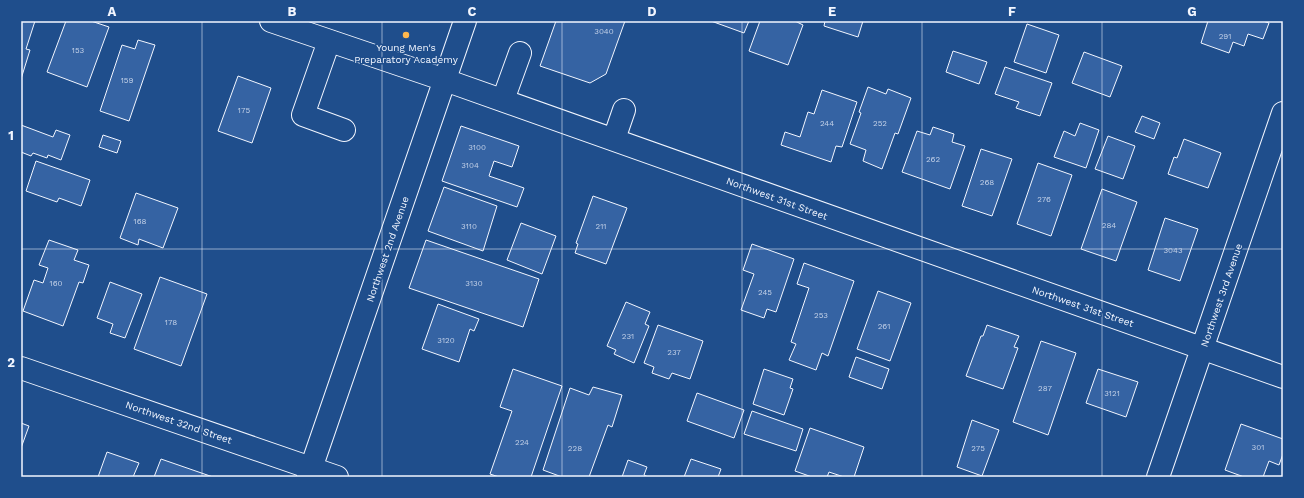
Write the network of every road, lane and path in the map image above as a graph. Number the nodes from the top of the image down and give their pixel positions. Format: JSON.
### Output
{"nodes":[{"id":1,"x":271,"y":21,"type":"edge"},
{"id":2,"x":465,"y":21,"type":"edge"},
{"id":3,"x":329,"y":41,"type":"junction"},
{"id":4,"x":520,"y":54,"type":"dead end"},
{"id":5,"x":445,"y":80,"type":"junction"},
{"id":6,"x":503,"y":100,"type":"junction"},
{"id":7,"x":624,"y":110,"type":"dead end"},
{"id":8,"x":1283,"y":113,"type":"edge"},
{"id":9,"x":344,"y":130,"type":"dead end"},
{"id":10,"x":614,"y":139,"type":"junction"},
{"id":11,"x":1202,"y":348,"type":"junction"},
{"id":12,"x":21,"y":368,"type":"edge"},
{"id":13,"x":1282,"y":373,"type":"edge"},
{"id":14,"x":310,"y":472,"type":"edge"},
{"id":15,"x":337,"y":477,"type":"edge"},
{"id":16,"x":1158,"y":477,"type":"edge"}],
"edges":[{"from":1,"to":3,"type":"street","name":"Northwest 31st Street"},
{"from":2,"to":5,"type":"street","name":"Northwest 2nd Avenue"},
{"from":3,"to":5,"type":"street","name":"Northwest 31st Street"},
{"from":3,"to":9,"type":"street"},
{"from":4,"to":6,"type":"street"},
{"from":5,"to":6,"type":"street","name":"Northwest 31st Street"},
{"from":5,"to":14,"type":"street","name":"Northwest 2nd Avenue"},
{"from":6,"to":10,"type":"street","name":"Northwest 31st Street"},
{"from":7,"to":10,"type":"street"},
{"from":8,"to":11,"type":"street","name":"Northwest 3rd Avenue"},
{"from":10,"to":11,"type":"street","name":"Northwest 31st Street"},
{"from":11,"to":13,"type":"street","name":"Northwest 31st Street"},
{"from":11,"to":16,"type":"street","name":"Northwest 3rd Avenue"},
{"from":12,"to":14,"type":"street","name":"Northwest 32nd Street"},
{"from":14,"to":15,"type":"street","name":"Northwest 32nd Street"}]}
